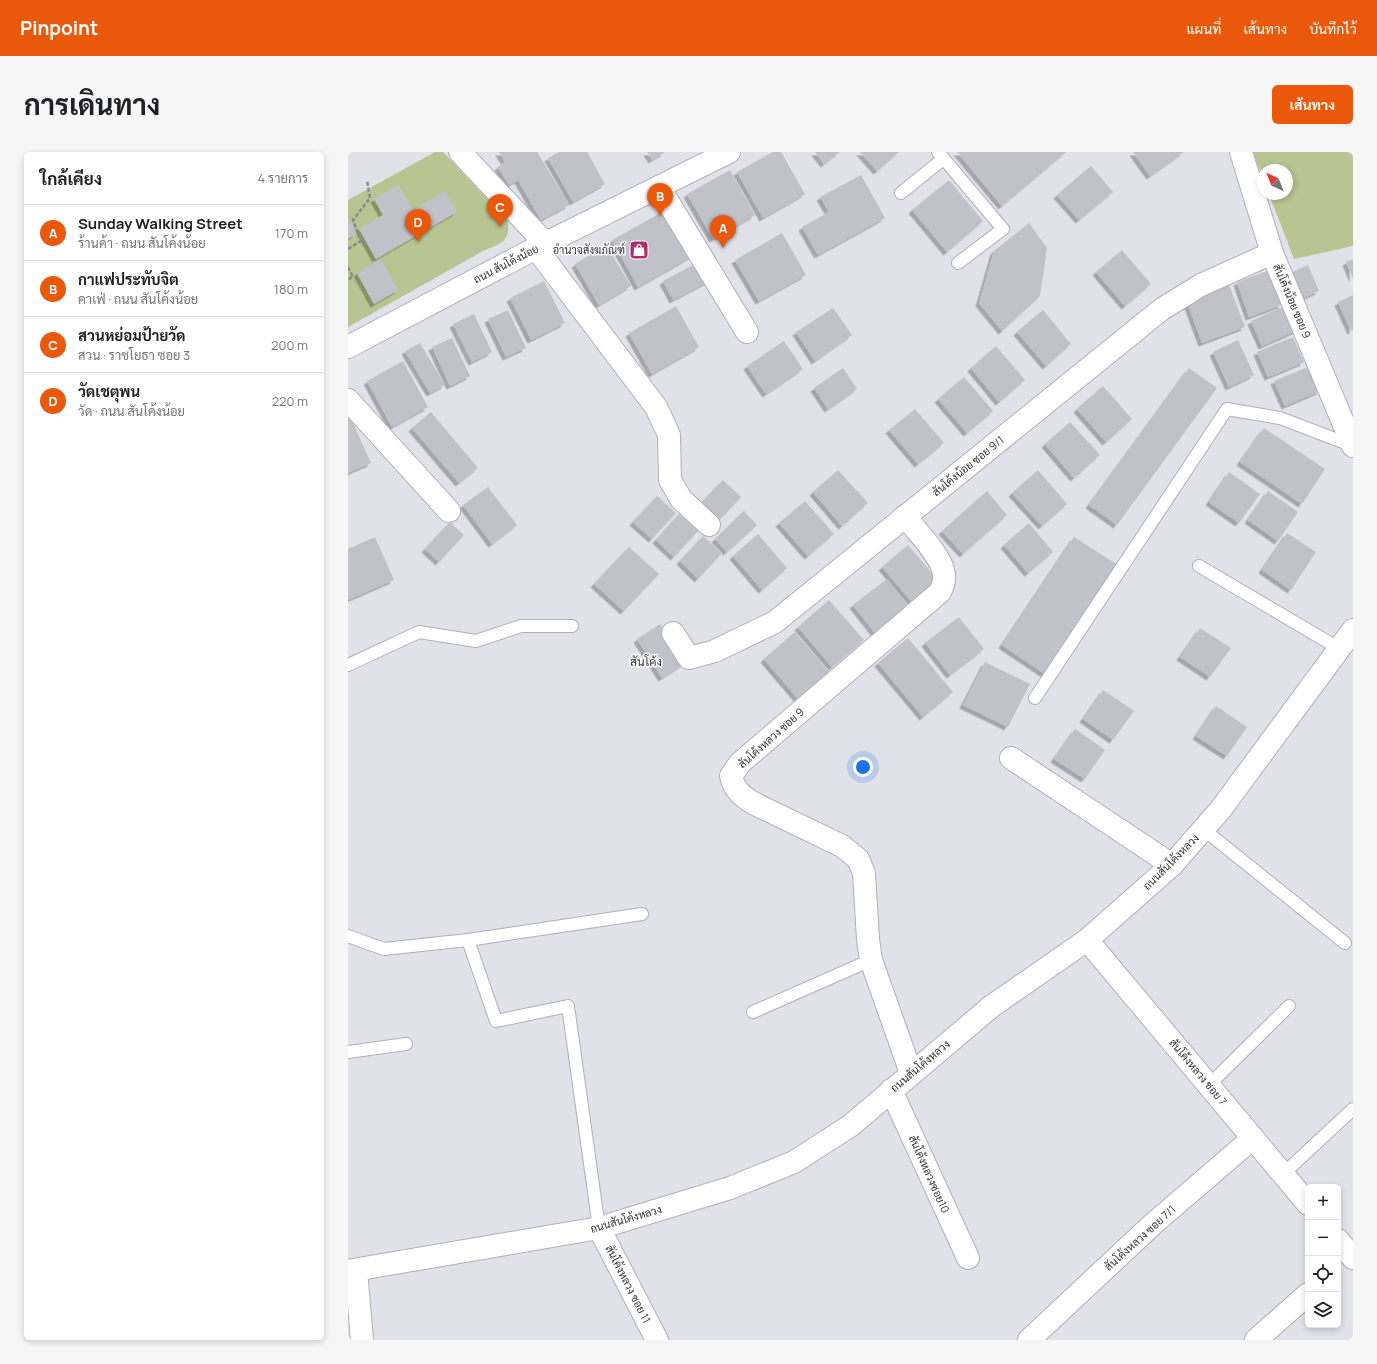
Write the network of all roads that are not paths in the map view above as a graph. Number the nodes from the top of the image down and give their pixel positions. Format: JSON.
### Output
{"nodes":[{"id":1,"x":460,"y":152,"type":"edge"},
{"id":2,"x":729,"y":152,"type":"edge"},
{"id":3,"x":1241,"y":152,"type":"edge"},
{"id":4,"x":940,"y":155,"type":"edge"},
{"id":5,"x":659,"y":187,"type":"junction"},
{"id":6,"x":901,"y":193,"type":"dead end"},
{"id":7,"x":541,"y":246,"type":"junction"},
{"id":8,"x":1272,"y":253,"type":"junction"},
{"id":9,"x":958,"y":263,"type":"dead end"},
{"id":10,"x":747,"y":332,"type":"dead end"},
{"id":11,"x":348,"y":347,"type":"edge"},
{"id":12,"x":348,"y":400,"type":"edge"},
{"id":13,"x":1353,"y":446,"type":"edge"},
{"id":14,"x":449,"y":511,"type":"dead end"},
{"id":15,"x":906,"y":516,"type":"junction"},
{"id":16,"x":709,"y":525,"type":"dead end"},
{"id":17,"x":1198,"y":566,"type":"dead end"},
{"id":18,"x":572,"y":626,"type":"dead end"},
{"id":19,"x":1353,"y":630,"type":"edge"},
{"id":20,"x":672,"y":633,"type":"dead end"},
{"id":21,"x":1340,"y":649,"type":"junction"},
{"id":22,"x":348,"y":664,"type":"edge"},
{"id":23,"x":1035,"y":698,"type":"dead end"},
{"id":24,"x":1011,"y":758,"type":"dead end"},
{"id":25,"x":1204,"y":829,"type":"junction"},
{"id":26,"x":1172,"y":865,"type":"junction"},
{"id":27,"x":642,"y":914,"type":"dead end"},
{"id":28,"x":348,"y":936,"type":"edge"},
{"id":29,"x":468,"y":940,"type":"junction"},
{"id":30,"x":1087,"y":940,"type":"junction"},
{"id":31,"x":1345,"y":943,"type":"dead end"},
{"id":32,"x":871,"y":960,"type":"junction"},
{"id":33,"x":1289,"y":1006,"type":"dead end"},
{"id":34,"x":753,"y":1012,"type":"dead end"},
{"id":35,"x":406,"y":1044,"type":"dead end"},
{"id":36,"x":348,"y":1052,"type":"edge"},
{"id":37,"x":911,"y":1073,"type":"junction"},
{"id":38,"x":1209,"y":1085,"type":"junction"},
{"id":39,"x":891,"y":1090,"type":"junction"},
{"id":40,"x":1353,"y":1109,"type":"edge"},
{"id":41,"x":1253,"y":1138,"type":"junction"},
{"id":42,"x":1283,"y":1174,"type":"junction"},
{"id":43,"x":1305,"y":1200,"type":"edge"},
{"id":44,"x":600,"y":1228,"type":"junction"},
{"id":45,"x":968,"y":1258,"type":"dead end"},
{"id":46,"x":352,"y":1271,"type":"edge"},
{"id":47,"x":1305,"y":1297,"type":"edge"},
{"id":48,"x":362,"y":1340,"type":"edge"},
{"id":49,"x":657,"y":1340,"type":"edge"},
{"id":50,"x":1029,"y":1340,"type":"edge"},
{"id":51,"x":1256,"y":1340,"type":"edge"}],
"edges":[{"from":1,"to":7,"type":"street"},
{"from":2,"to":5,"type":"street","name":"ถนน สันโค้งน้อย"},
{"from":3,"to":8,"type":"street","name":"สันโค้งน้อย ซอย 9"},
{"from":4,"to":6,"type":"lane"},
{"from":4,"to":9,"type":"lane"},
{"from":5,"to":7,"type":"street","name":"ถนน สันโค้งน้อย"},
{"from":5,"to":10,"type":"street"},
{"from":7,"to":11,"type":"street","name":"ถนน สันโค้งน้อย"},
{"from":7,"to":16,"type":"street"},
{"from":8,"to":13,"type":"street","name":"สันโค้งน้อย ซอย 9"},
{"from":8,"to":15,"type":"street","name":"สันโค้งน้อย ซอย 9/1"},
{"from":12,"to":14,"type":"street"},
{"from":13,"to":23,"type":"lane"},
{"from":15,"to":20,"type":"street","name":"สันโค้งน้อย ซอย 9/1"},
{"from":15,"to":32,"type":"street","name":"สันโค้งหลวง ซอย 9"},
{"from":17,"to":21,"type":"lane"},
{"from":18,"to":22,"type":"lane"},
{"from":19,"to":21,"type":"street","name":"ถนนสันโค้งหลวง"},
{"from":21,"to":25,"type":"street","name":"ถนนสันโค้งหลวง"},
{"from":24,"to":26,"type":"street"},
{"from":25,"to":26,"type":"street","name":"ถนนสันโค้งหลวง"},
{"from":25,"to":31,"type":"lane"},
{"from":26,"to":30,"type":"street","name":"ถนนสันโค้งหลวง"},
{"from":27,"to":29,"type":"lane"},
{"from":28,"to":29,"type":"lane"},
{"from":29,"to":44,"type":"lane"},
{"from":30,"to":37,"type":"street","name":"ถนนสันโค้งหลวง"},
{"from":30,"to":38,"type":"street","name":"สันโค้งหลวง ซอย 7"},
{"from":32,"to":34,"type":"lane"},
{"from":32,"to":37,"type":"street","name":"สันโค้งหลวง ซอย 9"},
{"from":33,"to":38,"type":"lane"},
{"from":35,"to":36,"type":"lane"},
{"from":37,"to":39,"type":"street","name":"ถนนสันโค้งหลวง"},
{"from":38,"to":41,"type":"street","name":"สันโค้งหลวง ซอย 7"},
{"from":39,"to":44,"type":"street","name":"ถนนสันโค้งหลวง"},
{"from":39,"to":45,"type":"street","name":"สันโค้งหลวงซอย10"},
{"from":40,"to":42,"type":"lane"},
{"from":41,"to":42,"type":"street","name":"สันโค้งหลวง ซอย 7"},
{"from":41,"to":50,"type":"street","name":"สันโค้งหลวง ซอย 7/1"},
{"from":42,"to":43,"type":"street","name":"สันโค้งหลวง ซอย 7"},
{"from":44,"to":46,"type":"street","name":"ถนนสันโค้งหลวง"},
{"from":44,"to":49,"type":"street","name":"สันโค้งหลวง ซอย 11"},
{"from":46,"to":48,"type":"street"},
{"from":47,"to":51,"type":"street"}]}
